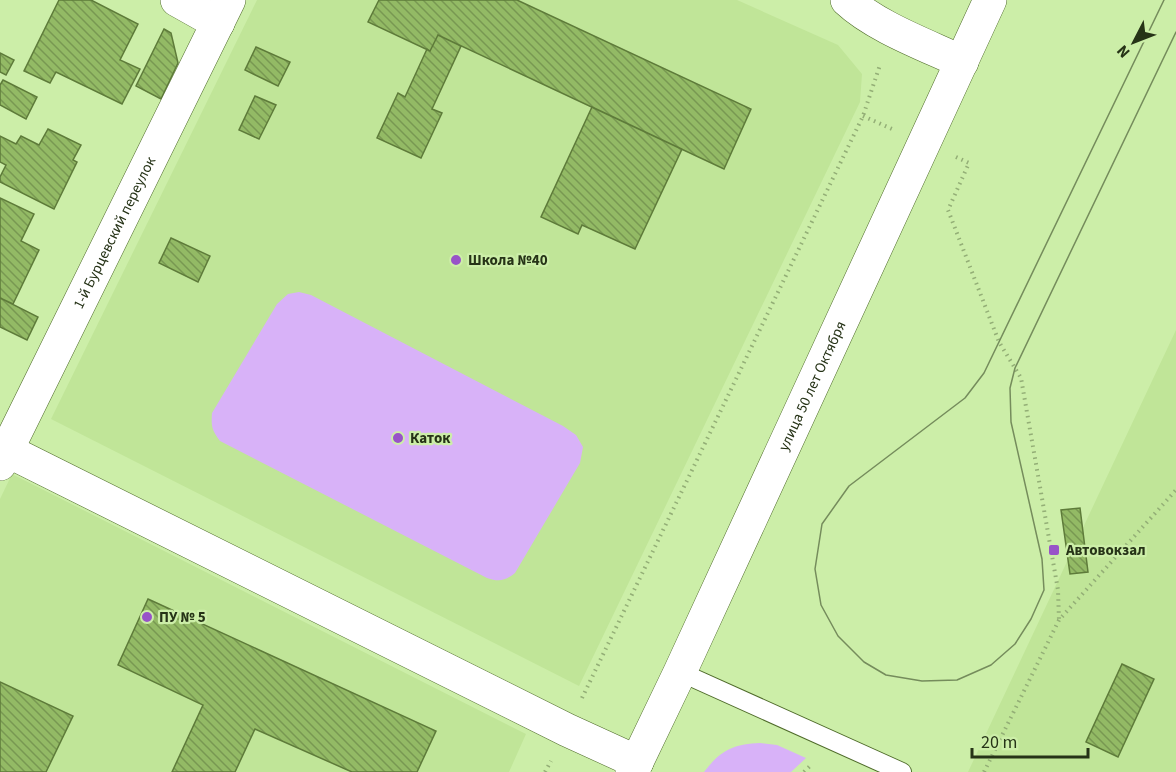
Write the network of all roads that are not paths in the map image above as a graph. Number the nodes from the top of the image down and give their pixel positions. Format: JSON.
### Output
{"nodes":[{"id":1,"x":177,"y":0,"type":"edge"},
{"id":2,"x":847,"y":0,"type":"edge"},
{"id":3,"x":990,"y":0,"type":"edge"},
{"id":4,"x":223,"y":12,"type":"edge"},
{"id":5,"x":962,"y":62,"type":"junction"},
{"id":6,"x":3,"y":457,"type":"edge"},
{"id":7,"x":680,"y":672,"type":"junction"},
{"id":8,"x":634,"y":767,"type":"edge"},
{"id":9,"x":902,"y":772,"type":"edge"}],
"edges":[{"from":1,"to":4,"type":"street"},
{"from":2,"to":5,"type":"street"},
{"from":3,"to":5,"type":"street","name":"улица 50 лет Октября"},
{"from":4,"to":6,"type":"street","name":"1-й Бурцевский переулок"},
{"from":5,"to":7,"type":"street","name":"улица 50 лет Октября"},
{"from":6,"to":8,"type":"street"},
{"from":7,"to":8,"type":"street","name":"улица 50 лет Октября"},
{"from":7,"to":9,"type":"lane"}]}
